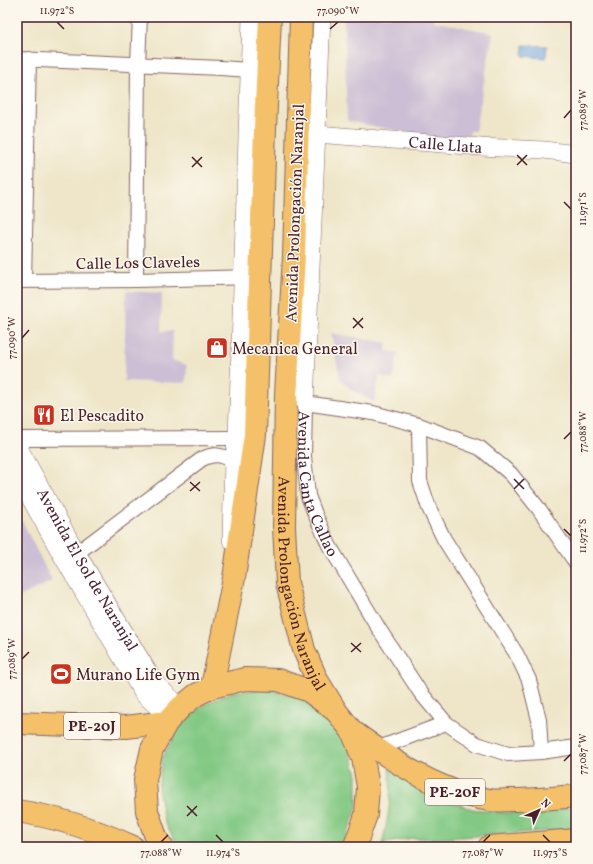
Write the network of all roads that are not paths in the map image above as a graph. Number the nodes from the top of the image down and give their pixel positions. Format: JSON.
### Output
{"nodes":[{"id":1,"x":140,"y":17,"type":"edge"},
{"id":2,"x":251,"y":17,"type":"edge"},
{"id":3,"x":270,"y":17,"type":"edge"},
{"id":4,"x":301,"y":17,"type":"edge"},
{"id":5,"x":322,"y":17,"type":"edge"},
{"id":6,"x":23,"y":59,"type":"edge"},
{"id":7,"x":138,"y":64,"type":"junction"},
{"id":8,"x":249,"y":70,"type":"junction"},
{"id":9,"x":316,"y":134,"type":"junction"},
{"id":10,"x":576,"y":154,"type":"edge"},
{"id":11,"x":17,"y":220,"type":"edge"},
{"id":12,"x":25,"y":236,"type":"junction"},
{"id":13,"x":252,"y":277,"type":"junction"},
{"id":14,"x":21,"y":280,"type":"edge"},
{"id":15,"x":136,"y":280,"type":"junction"},
{"id":16,"x":305,"y":403,"type":"junction"},
{"id":17,"x":419,"y":425,"type":"junction"},
{"id":18,"x":237,"y":438,"type":"junction"},
{"id":19,"x":17,"y":439,"type":"edge"},
{"id":20,"x":17,"y":444,"type":"edge"},
{"id":21,"x":233,"y":460,"type":"junction"},
{"id":22,"x":17,"y":475,"type":"edge"},
{"id":23,"x":77,"y":554,"type":"junction"},
{"id":24,"x":576,"y":563,"type":"edge"},
{"id":25,"x":234,"y":578,"type":"junction"},
{"id":26,"x":212,"y":687,"type":"junction"},
{"id":27,"x":336,"y":711,"type":"junction"},
{"id":28,"x":173,"y":716,"type":"junction"},
{"id":29,"x":17,"y":723,"type":"edge"},
{"id":30,"x":446,"y":723,"type":"junction"},
{"id":31,"x":352,"y":731,"type":"junction"},
{"id":32,"x":576,"y":747,"type":"edge"},
{"id":33,"x":376,"y":749,"type":"junction"},
{"id":34,"x":541,"y":752,"type":"junction"},
{"id":35,"x":576,"y":796,"type":"edge"},
{"id":36,"x":17,"y":811,"type":"edge"},
{"id":37,"x":576,"y":840,"type":"edge"},
{"id":38,"x":133,"y":847,"type":"edge"},
{"id":39,"x":162,"y":847,"type":"edge"},
{"id":40,"x":354,"y":847,"type":"edge"},
{"id":41,"x":489,"y":847,"type":"edge"}],
"edges":[{"from":1,"to":7,"type":"street"},
{"from":2,"to":8,"type":"street","name":"Avenida Prolongación Naranjal"},
{"from":3,"to":13,"type":"main road","name":"Avenida Prolongación Naranjal"},
{"from":4,"to":27,"type":"main road","name":"Avenida Prolongación Naranjal"},
{"from":5,"to":9,"type":"street","name":"Avenida Prolongación Naranjal"},
{"from":6,"to":7,"type":"street"},
{"from":6,"to":12,"type":"street"},
{"from":7,"to":8,"type":"street"},
{"from":7,"to":15,"type":"street"},
{"from":8,"to":13,"type":"street","name":"Avenida Prolongación Naranjal"},
{"from":9,"to":10,"type":"street","name":"Calle Llata"},
{"from":9,"to":16,"type":"street","name":"Avenida Prolongación Naranjal"},
{"from":11,"to":12,"type":"street"},
{"from":12,"to":14,"type":"street"},
{"from":13,"to":15,"type":"street","name":"Calle Los Claveles"},
{"from":13,"to":18,"type":"street","name":"Avenida Prolongación Naranjal"},
{"from":13,"to":25,"type":"main road","name":"Avenida Prolongación Naranjal"},
{"from":14,"to":15,"type":"street","name":"Calle Los Claveles"},
{"from":16,"to":17,"type":"street","name":"Avenida Canta Callao"},
{"from":16,"to":30,"type":"street","name":"Avenida Canta Callao"},
{"from":17,"to":24,"type":"street","name":"Avenida Canta Callao"},
{"from":17,"to":34,"type":"street"},
{"from":18,"to":19,"type":"street"},
{"from":18,"to":21,"type":"street","name":"Avenida Prolongación Naranjal"},
{"from":20,"to":23,"type":"street","name":"Avenida El Sol de Naranjal"},
{"from":21,"to":23,"type":"street"},
{"from":21,"to":25,"type":"street","name":"Avenida Prolongación Naranjal"},
{"from":22,"to":28,"type":"street","name":"Avenida El Sol de Naranjal"},
{"from":23,"to":28,"type":"street","name":"Avenida El Sol de Naranjal"},
{"from":25,"to":26,"type":"main road","name":"Avenida Prolongación Naranjal"},
{"from":26,"to":27,"type":"main road","number":"PE-20F"},
{"from":26,"to":28,"type":"main road","number":"PE-20F"},
{"from":27,"to":31,"type":"main road","number":"PE-20F"},
{"from":28,"to":29,"type":"main road","number":"PE-20J"},
{"from":28,"to":39,"type":"main road","number":"PE-20F"},
{"from":30,"to":33,"type":"street"},
{"from":30,"to":34,"type":"street","name":"Avenida Canta Callao"},
{"from":31,"to":33,"type":"main road","number":"PE-20F"},
{"from":31,"to":40,"type":"main road","number":"PE-20F"},
{"from":32,"to":34,"type":"street","name":"Avenida Canta Callao"},
{"from":33,"to":35,"type":"main road","number":"PE-20F"},
{"from":36,"to":38,"type":"main road"},
{"from":37,"to":41,"type":"main road"}]}
